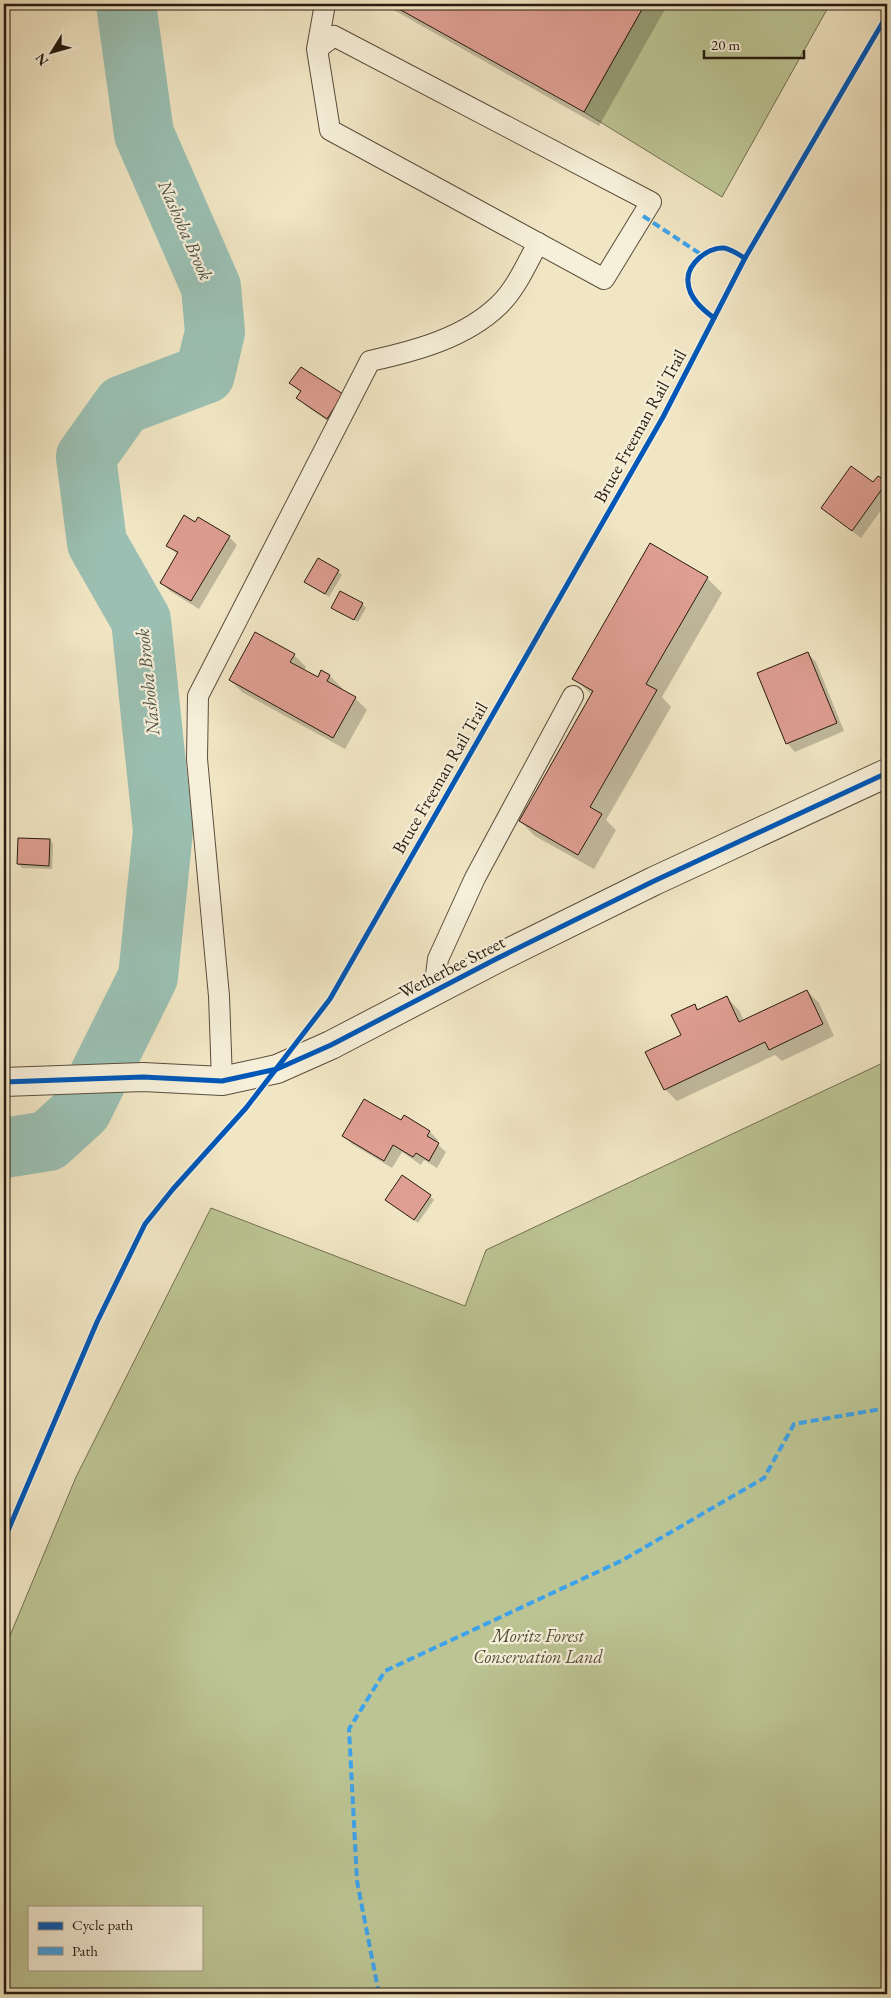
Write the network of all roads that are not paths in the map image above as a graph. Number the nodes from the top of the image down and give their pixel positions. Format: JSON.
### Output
{"nodes":[{"id":1,"x":325,"y":4,"type":"edge"},
{"id":2,"x":317,"y":49,"type":"junction"},
{"id":3,"x":538,"y":243,"type":"junction"},
{"id":4,"x":573,"y":696,"type":"dead end"},
{"id":5,"x":887,"y":773,"type":"edge"},
{"id":6,"x":434,"y":991,"type":"junction"},
{"id":7,"x":222,"y":1081,"type":"junction"},
{"id":8,"x":8,"y":1082,"type":"edge"}],
"edges":[{"from":1,"to":2,"type":"lane"},
{"from":2,"to":3,"type":"lane"},
{"from":2,"to":3,"type":"lane"},
{"from":3,"to":7,"type":"lane"},
{"from":4,"to":6,"type":"lane"},
{"from":5,"to":6,"type":"street","name":"Wetherbee Street"},
{"from":6,"to":7,"type":"street","name":"Wetherbee Street"},
{"from":7,"to":8,"type":"street","name":"Wetherbee Street"}]}
